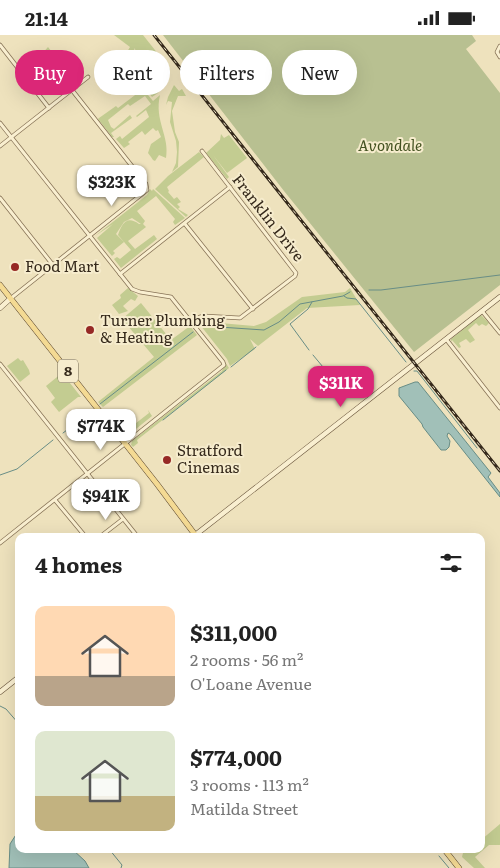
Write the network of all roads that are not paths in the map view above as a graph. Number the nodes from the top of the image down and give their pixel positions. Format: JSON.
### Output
{"nodes":[{"id":1,"x":0,"y":45,"type":"edge"},
{"id":2,"x":500,"y":46,"type":"edge"},
{"id":3,"x":500,"y":57,"type":"edge"},
{"id":4,"x":88,"y":77,"type":"dead end"},
{"id":5,"x":84,"y":80,"type":"edge"},
{"id":6,"x":67,"y":95,"type":"edge"},
{"id":7,"x":75,"y":95,"type":"edge"},
{"id":8,"x":49,"y":108,"type":"junction"},
{"id":9,"x":0,"y":123,"type":"edge"},
{"id":10,"x":12,"y":137,"type":"junction"},
{"id":11,"x":0,"y":147,"type":"edge"},
{"id":12,"x":202,"y":151,"type":"dead end"},
{"id":13,"x":230,"y":187,"type":"junction"},
{"id":14,"x":0,"y":198,"type":"edge"},
{"id":15,"x":184,"y":223,"type":"junction"},
{"id":16,"x":90,"y":236,"type":"junction"},
{"id":17,"x":53,"y":265,"type":"junction"},
{"id":18,"x":120,"y":274,"type":"junction"},
{"id":19,"x":0,"y":285,"type":"edge"},
{"id":20,"x":500,"y":297,"type":"edge"},
{"id":21,"x":10,"y":299,"type":"junction"},
{"id":22,"x":0,"y":307,"type":"edge"},
{"id":23,"x":253,"y":309,"type":"junction"},
{"id":24,"x":482,"y":311,"type":"junction"},
{"id":25,"x":192,"y":322,"type":"junction"},
{"id":26,"x":500,"y":333,"type":"edge"},
{"id":27,"x":446,"y":339,"type":"junction"},
{"id":28,"x":0,"y":364,"type":"edge"},
{"id":29,"x":500,"y":408,"type":"edge"},
{"id":30,"x":125,"y":443,"type":"junction"},
{"id":31,"x":87,"y":474,"type":"junction"},
{"id":32,"x":55,"y":500,"type":"junction"},
{"id":33,"x":123,"y":519,"type":"junction"},
{"id":34,"x":82,"y":533,"type":"edge"},
{"id":35,"x":105,"y":533,"type":"edge"},
{"id":36,"x":135,"y":533,"type":"edge"},
{"id":37,"x":193,"y":533,"type":"edge"},
{"id":38,"x":199,"y":533,"type":"edge"},
{"id":39,"x":0,"y":543,"type":"edge"},
{"id":40,"x":15,"y":680,"type":"edge"},
{"id":41,"x":0,"y":692,"type":"edge"},
{"id":42,"x":447,"y":853,"type":"edge"},
{"id":43,"x":459,"y":868,"type":"edge"}],
"edges":[{"from":1,"to":8,"type":"street"},
{"from":2,"to":3,"type":"street"},
{"from":4,"to":5,"type":"street"},
{"from":6,"to":8,"type":"street"},
{"from":7,"to":16,"type":"street"},
{"from":8,"to":10,"type":"street"},
{"from":9,"to":10,"type":"street"},
{"from":10,"to":11,"type":"street"},
{"from":10,"to":16,"type":"street"},
{"from":12,"to":13,"type":"street","name":"Franklin Drive"},
{"from":13,"to":15,"type":"street"},
{"from":13,"to":23,"type":"street","name":"Franklin Drive"},
{"from":14,"to":17,"type":"street"},
{"from":15,"to":18,"type":"street"},
{"from":15,"to":23,"type":"street"},
{"from":16,"to":17,"type":"street"},
{"from":16,"to":18,"type":"street"},
{"from":17,"to":21,"type":"street"},
{"from":18,"to":25,"type":"street"},
{"from":19,"to":21,"type":"main road","number":"8"},
{"from":20,"to":24,"type":"street"},
{"from":21,"to":22,"type":"street"},
{"from":21,"to":30,"type":"main road","number":"8"},
{"from":23,"to":25,"type":"street","name":"Franklin Drive"},
{"from":24,"to":26,"type":"street"},
{"from":24,"to":27,"type":"street"},
{"from":25,"to":30,"type":"street"},
{"from":27,"to":29,"type":"street"},
{"from":27,"to":38,"type":"street"},
{"from":28,"to":31,"type":"street"},
{"from":30,"to":31,"type":"street"},
{"from":30,"to":37,"type":"main road","number":"8"},
{"from":31,"to":32,"type":"street"},
{"from":31,"to":33,"type":"street"},
{"from":32,"to":34,"type":"street"},
{"from":32,"to":39,"type":"street"},
{"from":33,"to":35,"type":"street"},
{"from":33,"to":36,"type":"street"},
{"from":40,"to":41,"type":"street"},
{"from":42,"to":43,"type":"main road"}]}
